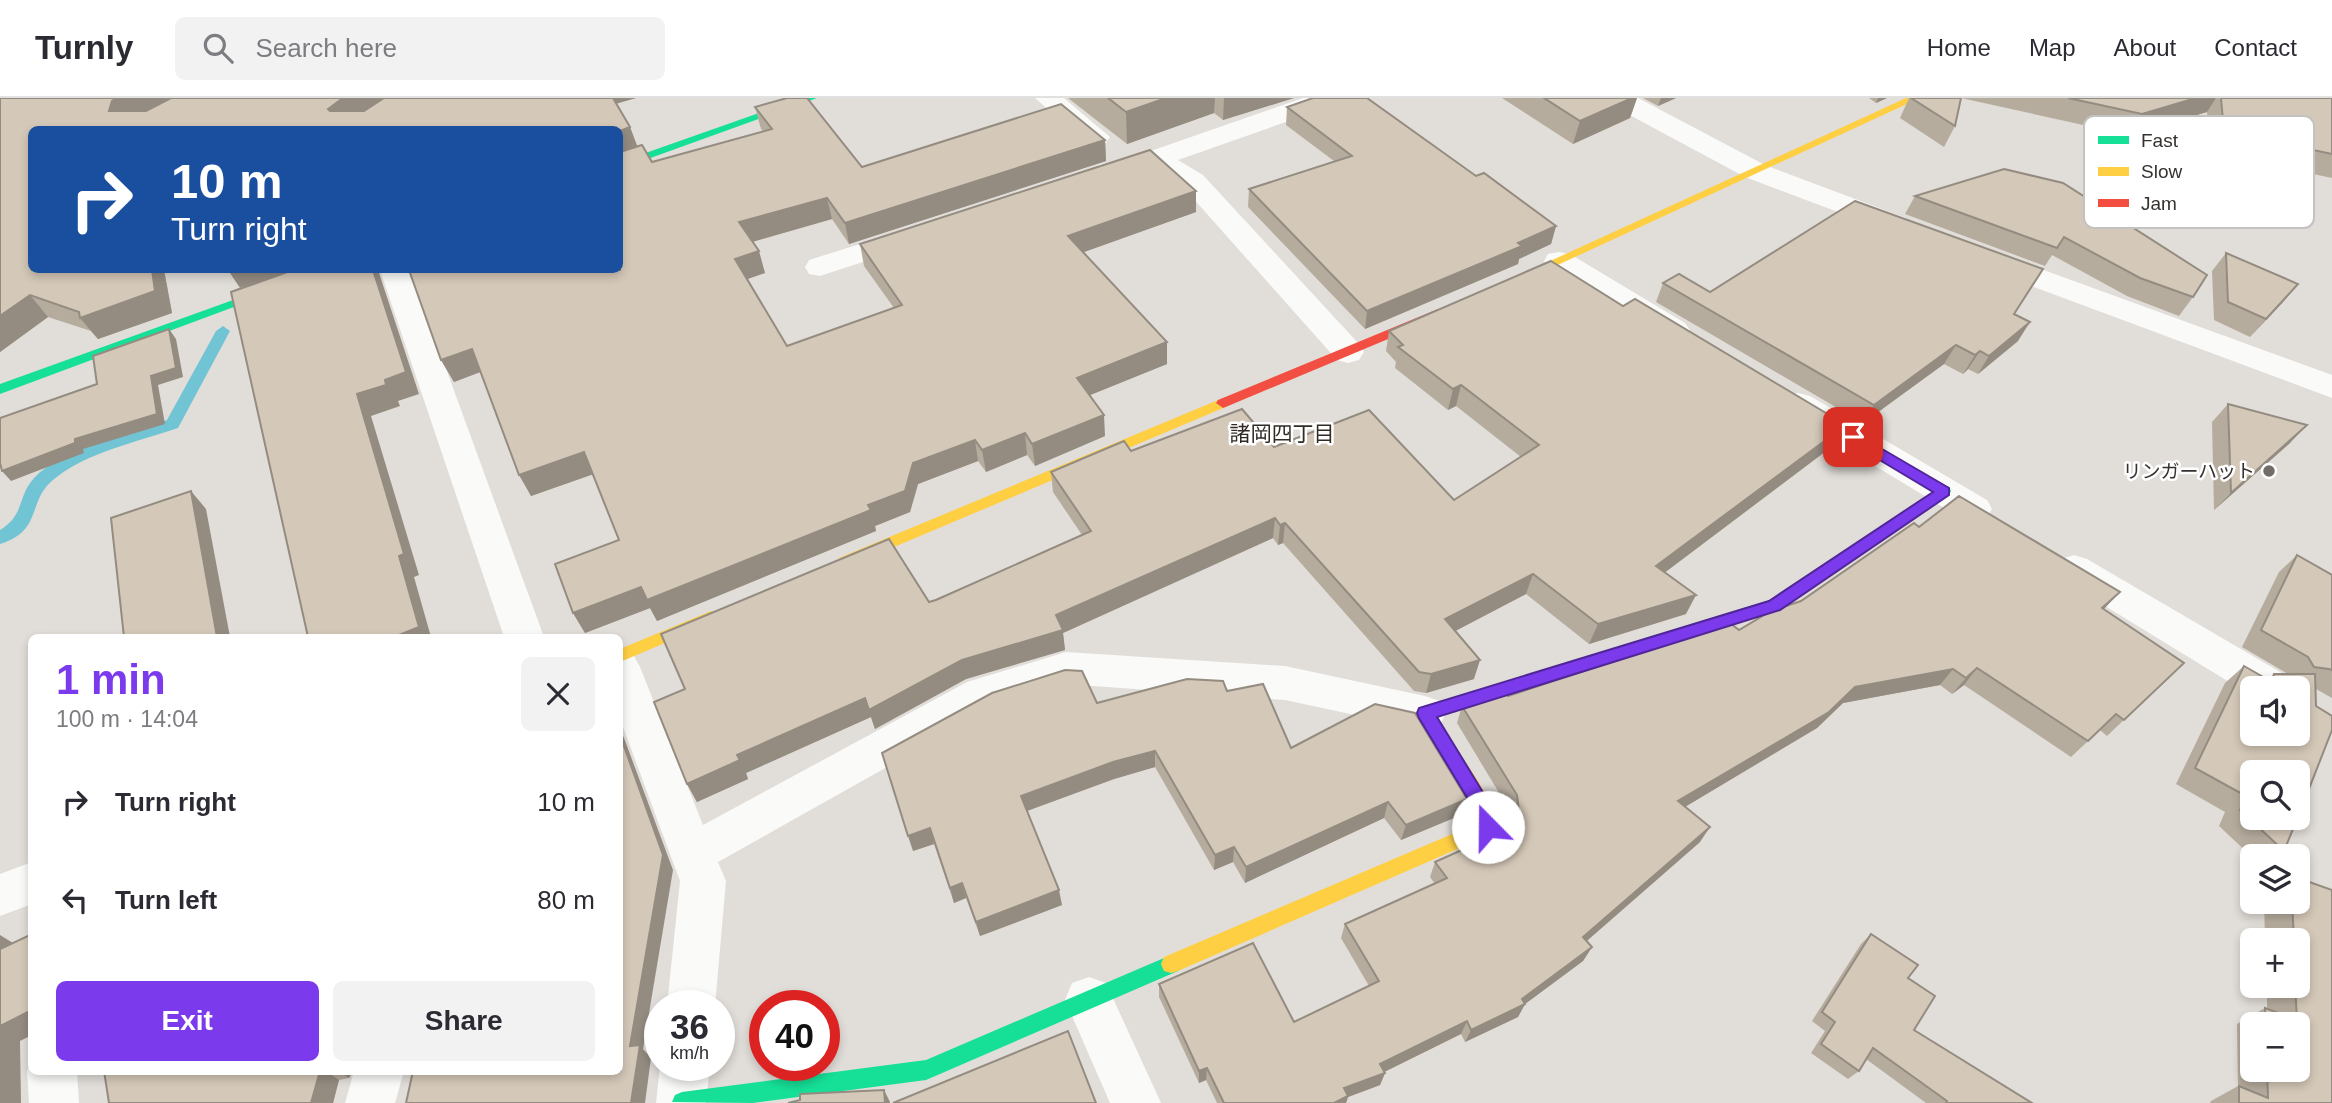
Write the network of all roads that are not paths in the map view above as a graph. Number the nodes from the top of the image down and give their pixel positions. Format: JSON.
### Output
{"nodes":[{"id":1,"x":812,"y":98,"type":"edge"},
{"id":2,"x":1048,"y":98,"type":"edge"},
{"id":3,"x":1328,"y":98,"type":"edge"},
{"id":4,"x":1618,"y":98,"type":"edge"},
{"id":5,"x":1915,"y":98,"type":"edge"},
{"id":6,"x":1143,"y":162,"type":"junction"},
{"id":7,"x":623,"y":165,"type":"edge"},
{"id":8,"x":1755,"y":171,"type":"junction"},
{"id":9,"x":1079,"y":181,"type":"edge"},
{"id":10,"x":937,"y":228,"type":"edge"},
{"id":11,"x":1925,"y":235,"type":"edge"},
{"id":12,"x":1965,"y":250,"type":"edge"},
{"id":13,"x":1559,"y":261,"type":"junction"},
{"id":14,"x":821,"y":267,"type":"dead end"},
{"id":15,"x":319,"y":273,"type":"edge"},
{"id":16,"x":396,"y":273,"type":"edge"},
{"id":17,"x":1484,"y":293,"type":"edge"},
{"id":18,"x":1460,"y":304,"type":"edge"},
{"id":19,"x":1699,"y":345,"type":"edge"},
{"id":20,"x":1348,"y":352,"type":"junction"},
{"id":21,"x":1769,"y":387,"type":"edge"},
{"id":22,"x":2332,"y":387,"type":"edge"},
{"id":23,"x":0,"y":388,"type":"edge"},
{"id":24,"x":1944,"y":492,"type":"junction"},
{"id":25,"x":2003,"y":527,"type":"edge"},
{"id":26,"x":2050,"y":555,"type":"edge"},
{"id":27,"x":834,"y":566,"type":"edge"},
{"id":28,"x":733,"y":608,"type":"edge"},
{"id":29,"x":523,"y":634,"type":"edge"},
{"id":30,"x":623,"y":655,"type":"edge"},
{"id":31,"x":623,"y":675,"type":"edge"},
{"id":32,"x":2253,"y":676,"type":"edge"},
{"id":33,"x":1425,"y":713,"type":"junction"},
{"id":34,"x":693,"y":853,"type":"junction"},
{"id":35,"x":28,"y":884,"type":"edge"},
{"id":36,"x":0,"y":895,"type":"edge"},
{"id":37,"x":693,"y":990,"type":"edge"},
{"id":38,"x":1089,"y":1000,"type":"junction"},
{"id":39,"x":52,"y":1075,"type":"edge"},
{"id":40,"x":378,"y":1075,"type":"edge"},
{"id":41,"x":683,"y":1090,"type":"edge"},
{"id":42,"x":54,"y":1103,"type":"edge"},
{"id":43,"x":370,"y":1103,"type":"edge"},
{"id":44,"x":1136,"y":1103,"type":"edge"}],
"edges":[{"from":1,"to":7,"type":"street"},
{"from":2,"to":6,"type":"street"},
{"from":3,"to":6,"type":"street"},
{"from":4,"to":8,"type":"street"},
{"from":5,"to":8,"type":"street"},
{"from":6,"to":9,"type":"street"},
{"from":6,"to":20,"type":"street"},
{"from":8,"to":11,"type":"street"},
{"from":8,"to":13,"type":"street"},
{"from":10,"to":14,"type":"street"},
{"from":12,"to":22,"type":"street"},
{"from":13,"to":17,"type":"street"},
{"from":13,"to":19,"type":"street"},
{"from":15,"to":23,"type":"street"},
{"from":16,"to":29,"type":"street"},
{"from":18,"to":20,"type":"street"},
{"from":20,"to":27,"type":"street"},
{"from":21,"to":24,"type":"street"},
{"from":24,"to":25,"type":"street"},
{"from":24,"to":33,"type":"street"},
{"from":26,"to":32,"type":"street"},
{"from":28,"to":30,"type":"street"},
{"from":31,"to":34,"type":"street"},
{"from":33,"to":34,"type":"street"},
{"from":33,"to":38,"type":"street"},
{"from":34,"to":37,"type":"street"},
{"from":35,"to":36,"type":"street"},
{"from":38,"to":41,"type":"street"},
{"from":38,"to":44,"type":"street"},
{"from":39,"to":42,"type":"street"},
{"from":40,"to":43,"type":"street"}]}
